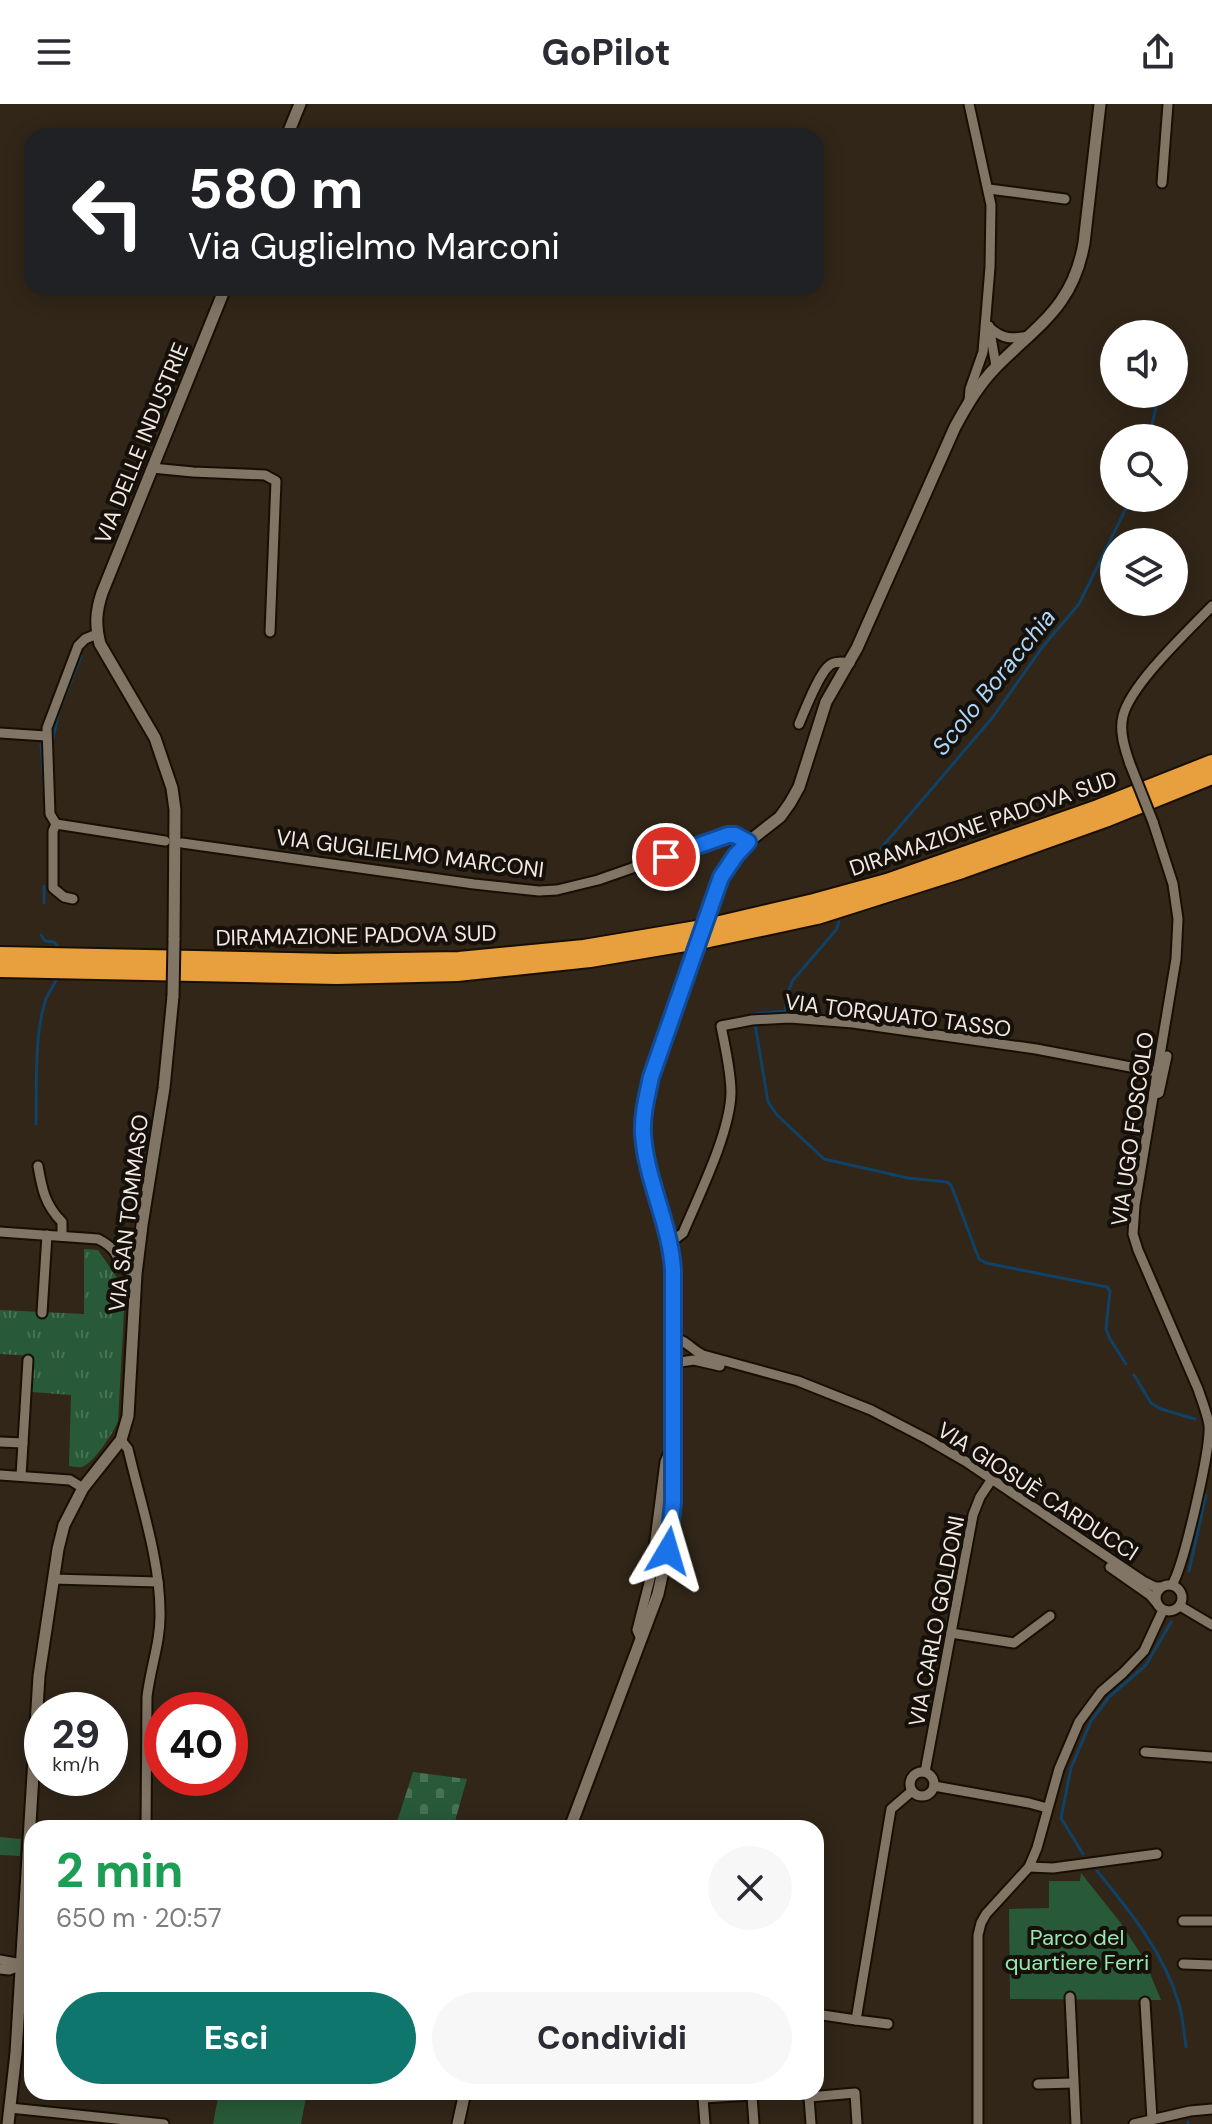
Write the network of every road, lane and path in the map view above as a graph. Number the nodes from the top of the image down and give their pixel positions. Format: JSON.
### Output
{"nodes":[{"id":1,"x":300,"y":104,"type":"edge"},
{"id":2,"x":969,"y":104,"type":"edge"},
{"id":3,"x":1100,"y":104,"type":"edge"},
{"id":4,"x":1168,"y":104,"type":"edge"},
{"id":5,"x":290,"y":128,"type":"edge"},
{"id":6,"x":1162,"y":183,"type":"dead end"},
{"id":7,"x":989,"y":189,"type":"junction"},
{"id":8,"x":1065,"y":199,"type":"dead end"},
{"id":9,"x":222,"y":296,"type":"edge"},
{"id":10,"x":986,"y":315,"type":"junction"},
{"id":11,"x":989,"y":326,"type":"junction"},
{"id":12,"x":1030,"y":336,"type":"junction"},
{"id":13,"x":983,"y":352,"type":"junction"},
{"id":14,"x":995,"y":367,"type":"junction"},
{"id":15,"x":969,"y":401,"type":"junction"},
{"id":16,"x":152,"y":468,"type":"junction"},
{"id":17,"x":1212,"y":606,"type":"edge"},
{"id":18,"x":96,"y":614,"type":"joint"},
{"id":19,"x":270,"y":632,"type":"dead end"},
{"id":20,"x":97,"y":634,"type":"junction"},
{"id":21,"x":850,"y":663,"type":"junction"},
{"id":22,"x":799,"y":724,"type":"dead end"},
{"id":23,"x":0,"y":733,"type":"edge"},
{"id":24,"x":46,"y":736,"type":"junction"},
{"id":25,"x":1212,"y":763,"type":"edge"},
{"id":26,"x":1212,"y":777,"type":"edge"},
{"id":27,"x":56,"y":824,"type":"junction"},
{"id":28,"x":165,"y":841,"type":"dead end"},
{"id":29,"x":748,"y":842,"type":"junction"},
{"id":30,"x":182,"y":843,"type":"dead end"},
{"id":31,"x":73,"y":899,"type":"dead end"},
{"id":32,"x":0,"y":955,"type":"edge"},
{"id":33,"x":0,"y":969,"type":"edge"},
{"id":34,"x":1167,"y":1056,"type":"dead end"},
{"id":35,"x":1157,"y":1072,"type":"junction"},
{"id":36,"x":1154,"y":1094,"type":"junction"},
{"id":37,"x":38,"y":1166,"type":"dead end"},
{"id":38,"x":0,"y":1232,"type":"edge"},
{"id":39,"x":47,"y":1235,"type":"junction"},
{"id":40,"x":62,"y":1236,"type":"junction"},
{"id":41,"x":670,"y":1240,"type":"junction"},
{"id":42,"x":114,"y":1251,"type":"junction"},
{"id":43,"x":138,"y":1258,"type":"junction"},
{"id":44,"x":136,"y":1274,"type":"junction"},
{"id":45,"x":42,"y":1313,"type":"dead end"},
{"id":46,"x":673,"y":1338,"type":"junction"},
{"id":47,"x":28,"y":1360,"type":"dead end"},
{"id":48,"x":673,"y":1363,"type":"junction"},
{"id":49,"x":121,"y":1440,"type":"junction"},
{"id":50,"x":0,"y":1442,"type":"edge"},
{"id":51,"x":23,"y":1443,"type":"junction"},
{"id":52,"x":0,"y":1475,"type":"edge"},
{"id":53,"x":21,"y":1476,"type":"junction"},
{"id":54,"x":990,"y":1482,"type":"junction"},
{"id":55,"x":83,"y":1488,"type":"junction"},
{"id":56,"x":53,"y":1579,"type":"junction"},
{"id":57,"x":158,"y":1582,"type":"junction"},
{"id":58,"x":1172,"y":1585,"type":"junction"},
{"id":59,"x":1161,"y":1587,"type":"junction"},
{"id":60,"x":1160,"y":1606,"type":"junction"},
{"id":61,"x":1180,"y":1606,"type":"junction"},
{"id":62,"x":1050,"y":1616,"type":"dead end"},
{"id":63,"x":1212,"y":1625,"type":"edge"},
{"id":64,"x":951,"y":1633,"type":"junction"},
{"id":65,"x":1145,"y":1752,"type":"dead end"},
{"id":66,"x":1212,"y":1757,"type":"edge"},
{"id":67,"x":925,"y":1772,"type":"junction"},
{"id":68,"x":934,"y":1786,"type":"junction"},
{"id":69,"x":912,"y":1791,"type":"junction"},
{"id":70,"x":1047,"y":1808,"type":"junction"},
{"id":71,"x":33,"y":1820,"type":"edge"},
{"id":72,"x":146,"y":1820,"type":"edge"},
{"id":73,"x":573,"y":1820,"type":"edge"},
{"id":74,"x":1157,"y":1854,"type":"dead end"},
{"id":75,"x":1029,"y":1867,"type":"junction"},
{"id":76,"x":1183,"y":1921,"type":"dead end"},
{"id":77,"x":1212,"y":1921,"type":"edge"},
{"id":78,"x":0,"y":1960,"type":"edge"},
{"id":79,"x":1183,"y":1964,"type":"dead end"},
{"id":80,"x":24,"y":1965,"type":"edge"},
{"id":81,"x":1212,"y":1965,"type":"edge"},
{"id":82,"x":24,"y":1967,"type":"edge"},
{"id":83,"x":0,"y":1969,"type":"edge"},
{"id":84,"x":24,"y":1990,"type":"edge"},
{"id":85,"x":1070,"y":1997,"type":"dead end"},
{"id":86,"x":1145,"y":2002,"type":"dead end"},
{"id":87,"x":824,"y":2015,"type":"edge"},
{"id":88,"x":856,"y":2020,"type":"junction"},
{"id":89,"x":888,"y":2024,"type":"dead end"},
{"id":90,"x":1073,"y":2083,"type":"junction"},
{"id":91,"x":1038,"y":2084,"type":"dead end"},
{"id":92,"x":824,"y":2096,"type":"edge"},
{"id":93,"x":463,"y":2100,"type":"edge"},
{"id":94,"x":703,"y":2100,"type":"edge"},
{"id":95,"x":752,"y":2100,"type":"edge"},
{"id":96,"x":809,"y":2100,"type":"edge"},
{"id":97,"x":10,"y":2108,"type":"junction"},
{"id":98,"x":1212,"y":2109,"type":"edge"},
{"id":99,"x":1152,"y":2119,"type":"junction"},
{"id":100,"x":8,"y":2124,"type":"edge"},
{"id":101,"x":164,"y":2124,"type":"edge"},
{"id":102,"x":458,"y":2124,"type":"edge"},
{"id":103,"x":705,"y":2124,"type":"edge"},
{"id":104,"x":754,"y":2124,"type":"edge"},
{"id":105,"x":811,"y":2124,"type":"edge"},
{"id":106,"x":857,"y":2124,"type":"edge"},
{"id":107,"x":978,"y":2124,"type":"edge"},
{"id":108,"x":1076,"y":2124,"type":"edge"},
{"id":109,"x":1134,"y":2124,"type":"edge"}],
"edges":[{"from":1,"to":5,"type":"street"},
{"from":2,"to":7,"type":"street"},
{"from":3,"to":12,"type":"street"},
{"from":4,"to":6,"type":"street"},
{"from":7,"to":8,"type":"street"},
{"from":7,"to":10,"type":"street"},
{"from":9,"to":16,"type":"street","name":"VIA DELLE INDUSTRIE"},
{"from":10,"to":11,"type":"street"},
{"from":10,"to":13,"type":"street"},
{"from":11,"to":12,"type":"street"},
{"from":11,"to":14,"type":"street"},
{"from":12,"to":14,"type":"street"},
{"from":13,"to":14,"type":"street"},
{"from":13,"to":15,"type":"street"},
{"from":14,"to":15,"type":"street"},
{"from":15,"to":21,"type":"street"},
{"from":16,"to":18,"type":"street","name":"VIA DELLE INDUSTRIE"},
{"from":16,"to":19,"type":"street"},
{"from":17,"to":35,"type":"street","name":"VIA UGO FOSCOLO","bridge":true},
{"from":18,"to":20,"type":"street","name":"VIA SAN TOMMASO"},
{"from":20,"to":24,"type":"street"},
{"from":20,"to":43,"type":"street","name":"VIA SAN TOMMASO","bridge":true},
{"from":21,"to":22,"type":"street"},
{"from":21,"to":29,"type":"street"},
{"from":23,"to":24,"type":"street"},
{"from":24,"to":27,"type":"street"},
{"from":25,"to":32,"type":"highway","name":"DIRAMAZIONE PADOVA SUD"},
{"from":26,"to":33,"type":"highway","name":"DIRAMAZIONE PADOVA SUD"},
{"from":27,"to":28,"type":"street"},
{"from":27,"to":31,"type":"street"},
{"from":29,"to":30,"type":"street","name":"VIA GUGLIELMO MARCONI"},
{"from":29,"to":41,"type":"street","bridge":true},
{"from":34,"to":36,"type":"street"},
{"from":35,"to":36,"type":"street","name":"VIA UGO FOSCOLO"},
{"from":35,"to":41,"type":"street","name":"VIA TORQUATO TASSO"},
{"from":36,"to":58,"type":"street","name":"VIA UGO FOSCOLO"},
{"from":37,"to":40,"type":"street"},
{"from":38,"to":39,"type":"street"},
{"from":39,"to":40,"type":"street"},
{"from":39,"to":45,"type":"street"},
{"from":40,"to":42,"type":"street"},
{"from":41,"to":46,"type":"street"},
{"from":42,"to":43,"type":"street"},
{"from":42,"to":44,"type":"street"},
{"from":43,"to":44,"type":"street","name":"VIA SAN TOMMASO"},
{"from":44,"to":49,"type":"street","name":"VIA SAN TOMMASO"},
{"from":46,"to":48,"type":"street"},
{"from":46,"to":54,"type":"street","name":"VIA GIOSUÈ CARDUCCI"},
{"from":47,"to":51,"type":"street"},
{"from":48,"to":54,"type":"street","name":"VIA GIOSUÈ CARDUCCI"},
{"from":48,"to":73,"type":"street"},
{"from":49,"to":55,"type":"street"},
{"from":49,"to":57,"type":"street"},
{"from":50,"to":51,"type":"street"},
{"from":51,"to":53,"type":"street"},
{"from":52,"to":53,"type":"street"},
{"from":53,"to":55,"type":"street"},
{"from":54,"to":59,"type":"street","name":"VIA GIOSUÈ CARDUCCI"},
{"from":54,"to":60,"type":"street","name":"VIA GIOSUÈ CARDUCCI"},
{"from":54,"to":64,"type":"street","name":"VIA CARLO GOLDONI"},
{"from":55,"to":56,"type":"street"},
{"from":56,"to":57,"type":"street"},
{"from":56,"to":71,"type":"street"},
{"from":57,"to":72,"type":"street"},
{"from":58,"to":59,"type":"street"},
{"from":58,"to":61,"type":"street"},
{"from":59,"to":60,"type":"street"},
{"from":60,"to":61,"type":"street"},
{"from":60,"to":70,"type":"street"},
{"from":61,"to":63,"type":"street"},
{"from":62,"to":64,"type":"street"},
{"from":64,"to":67,"type":"street","name":"VIA CARLO GOLDONI"},
{"from":65,"to":66,"type":"street"},
{"from":67,"to":68,"type":"street"},
{"from":67,"to":69,"type":"street"},
{"from":68,"to":69,"type":"street"},
{"from":68,"to":70,"type":"street"},
{"from":69,"to":88,"type":"street"},
{"from":70,"to":75,"type":"street"},
{"from":74,"to":75,"type":"street"},
{"from":75,"to":107,"type":"street"},
{"from":76,"to":77,"type":"street"},
{"from":78,"to":80,"type":"street"},
{"from":79,"to":81,"type":"street"},
{"from":82,"to":83,"type":"street"},
{"from":84,"to":97,"type":"street"},
{"from":85,"to":90,"type":"street"},
{"from":86,"to":99,"type":"street"},
{"from":87,"to":88,"type":"street"},
{"from":88,"to":89,"type":"street"},
{"from":90,"to":91,"type":"street"},
{"from":90,"to":108,"type":"street"},
{"from":92,"to":106,"type":"street"},
{"from":93,"to":102,"type":"street"},
{"from":94,"to":103,"type":"street"},
{"from":95,"to":104,"type":"street"},
{"from":96,"to":105,"type":"street"},
{"from":97,"to":100,"type":"street"},
{"from":97,"to":101,"type":"street"},
{"from":98,"to":99,"type":"street"},
{"from":99,"to":109,"type":"street"}]}
